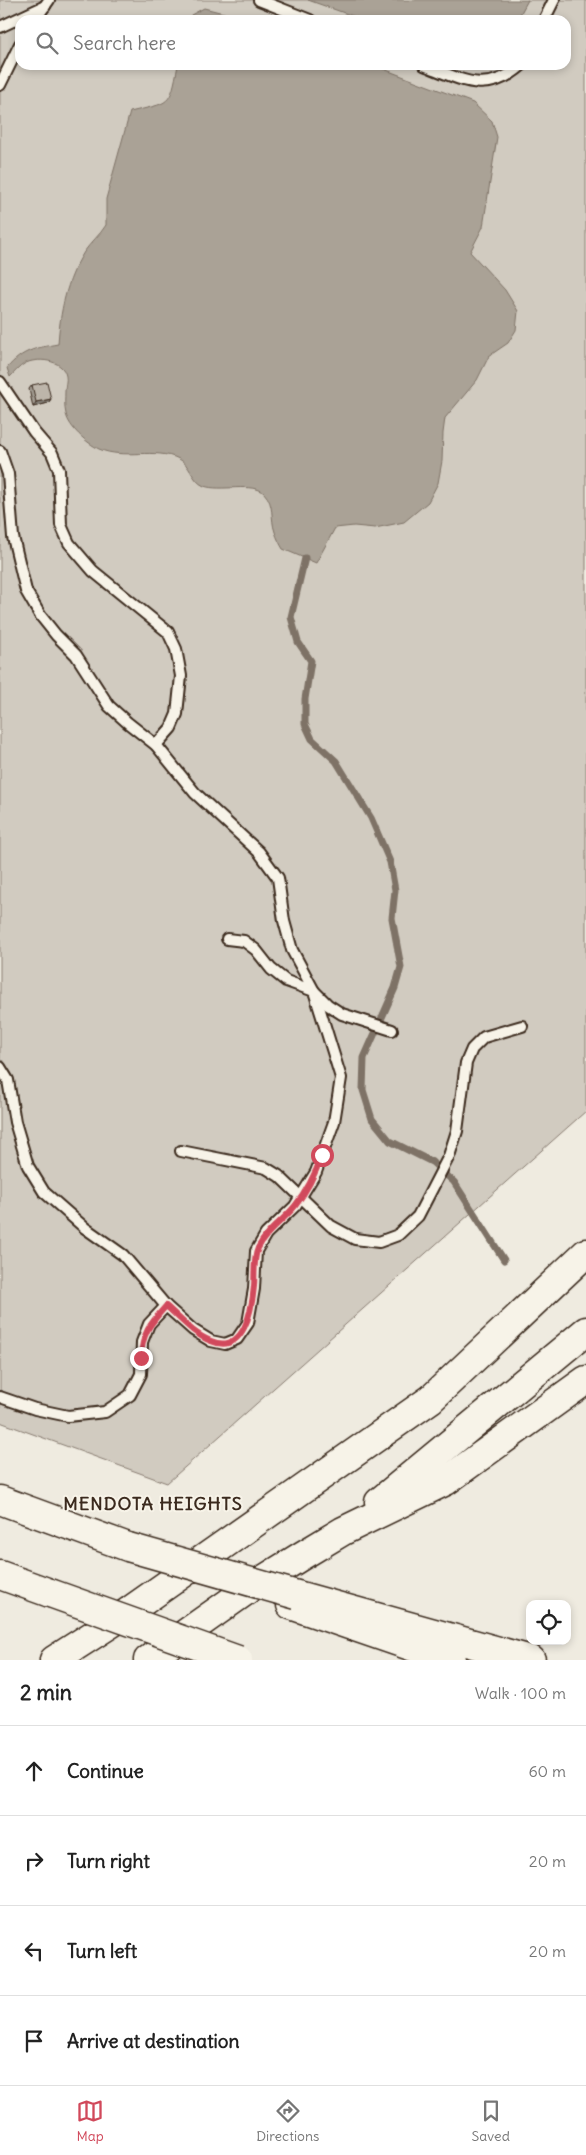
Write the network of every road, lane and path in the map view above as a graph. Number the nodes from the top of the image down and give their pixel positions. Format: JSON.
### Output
{"nodes":[{"id":1,"x":259,"y":0,"type":"edge"},
{"id":2,"x":554,"y":0,"type":"edge"},
{"id":3,"x":47,"y":3,"type":"edge"},
{"id":4,"x":24,"y":15,"type":"edge"},
{"id":5,"x":39,"y":15,"type":"edge"},
{"id":6,"x":297,"y":15,"type":"edge"},
{"id":7,"x":546,"y":15,"type":"edge"},
{"id":8,"x":15,"y":19,"type":"edge"},
{"id":9,"x":0,"y":27,"type":"edge"},
{"id":10,"x":15,"y":54,"type":"edge"},
{"id":11,"x":436,"y":70,"type":"edge"},
{"id":12,"x":517,"y":70,"type":"edge"},
{"id":13,"x":0,"y":85,"type":"edge"},
{"id":14,"x":0,"y":382,"type":"edge"},
{"id":15,"x":0,"y":451,"type":"edge"},
{"id":16,"x":156,"y":744,"type":"junction"},
{"id":17,"x":227,"y":938,"type":"dead end"},
{"id":18,"x":314,"y":991,"type":"junction"},
{"id":19,"x":522,"y":1026,"type":"dead end"},
{"id":20,"x":392,"y":1030,"type":"dead end"},
{"id":21,"x":0,"y":1067,"type":"edge"},
{"id":22,"x":181,"y":1151,"type":"dead end"},
{"id":23,"x":301,"y":1197,"type":"junction"},
{"id":24,"x":586,"y":1254,"type":"edge"},
{"id":25,"x":166,"y":1306,"type":"junction"},
{"id":26,"x":586,"y":1331,"type":"edge"},
{"id":27,"x":586,"y":1380,"type":"edge"},
{"id":28,"x":0,"y":1397,"type":"edge"},
{"id":29,"x":0,"y":1500,"type":"edge"},
{"id":30,"x":343,"y":1531,"type":"junction"},
{"id":31,"x":0,"y":1574,"type":"edge"},
{"id":32,"x":290,"y":1599,"type":"junction"},
{"id":33,"x":118,"y":1619,"type":"junction"},
{"id":34,"x":41,"y":1660,"type":"edge"},
{"id":35,"x":54,"y":1660,"type":"edge"},
{"id":36,"x":148,"y":1660,"type":"edge"},
{"id":37,"x":238,"y":1660,"type":"edge"},
{"id":38,"x":451,"y":1660,"type":"edge"},
{"id":39,"x":531,"y":1660,"type":"edge"}],
"edges":[{"from":1,"to":6,"type":"lane"},
{"from":2,"to":7,"type":"lane"},
{"from":3,"to":4,"type":"lane"},
{"from":3,"to":5,"type":"lane"},
{"from":8,"to":9,"type":"lane"},
{"from":10,"to":13,"type":"lane"},
{"from":11,"to":12,"type":"lane"},
{"from":14,"to":16,"type":"lane"},
{"from":15,"to":16,"type":"lane"},
{"from":16,"to":18,"type":"lane"},
{"from":17,"to":18,"type":"lane"},
{"from":18,"to":20,"type":"lane"},
{"from":18,"to":23,"type":"lane"},
{"from":19,"to":23,"type":"lane"},
{"from":21,"to":25,"type":"lane"},
{"from":22,"to":23,"type":"lane"},
{"from":23,"to":25,"type":"lane"},
{"from":24,"to":33,"type":"highway"},
{"from":25,"to":28,"type":"lane"},
{"from":26,"to":30,"type":"highway"},
{"from":27,"to":30,"type":"highway"},
{"from":29,"to":32,"type":"highway","bridge":true},
{"from":30,"to":36,"type":"highway"},
{"from":31,"to":37,"type":"highway","bridge":true},
{"from":32,"to":38,"type":"highway"},
{"from":32,"to":39,"type":"highway"},
{"from":33,"to":34,"type":"highway"},
{"from":33,"to":35,"type":"highway"}]}
